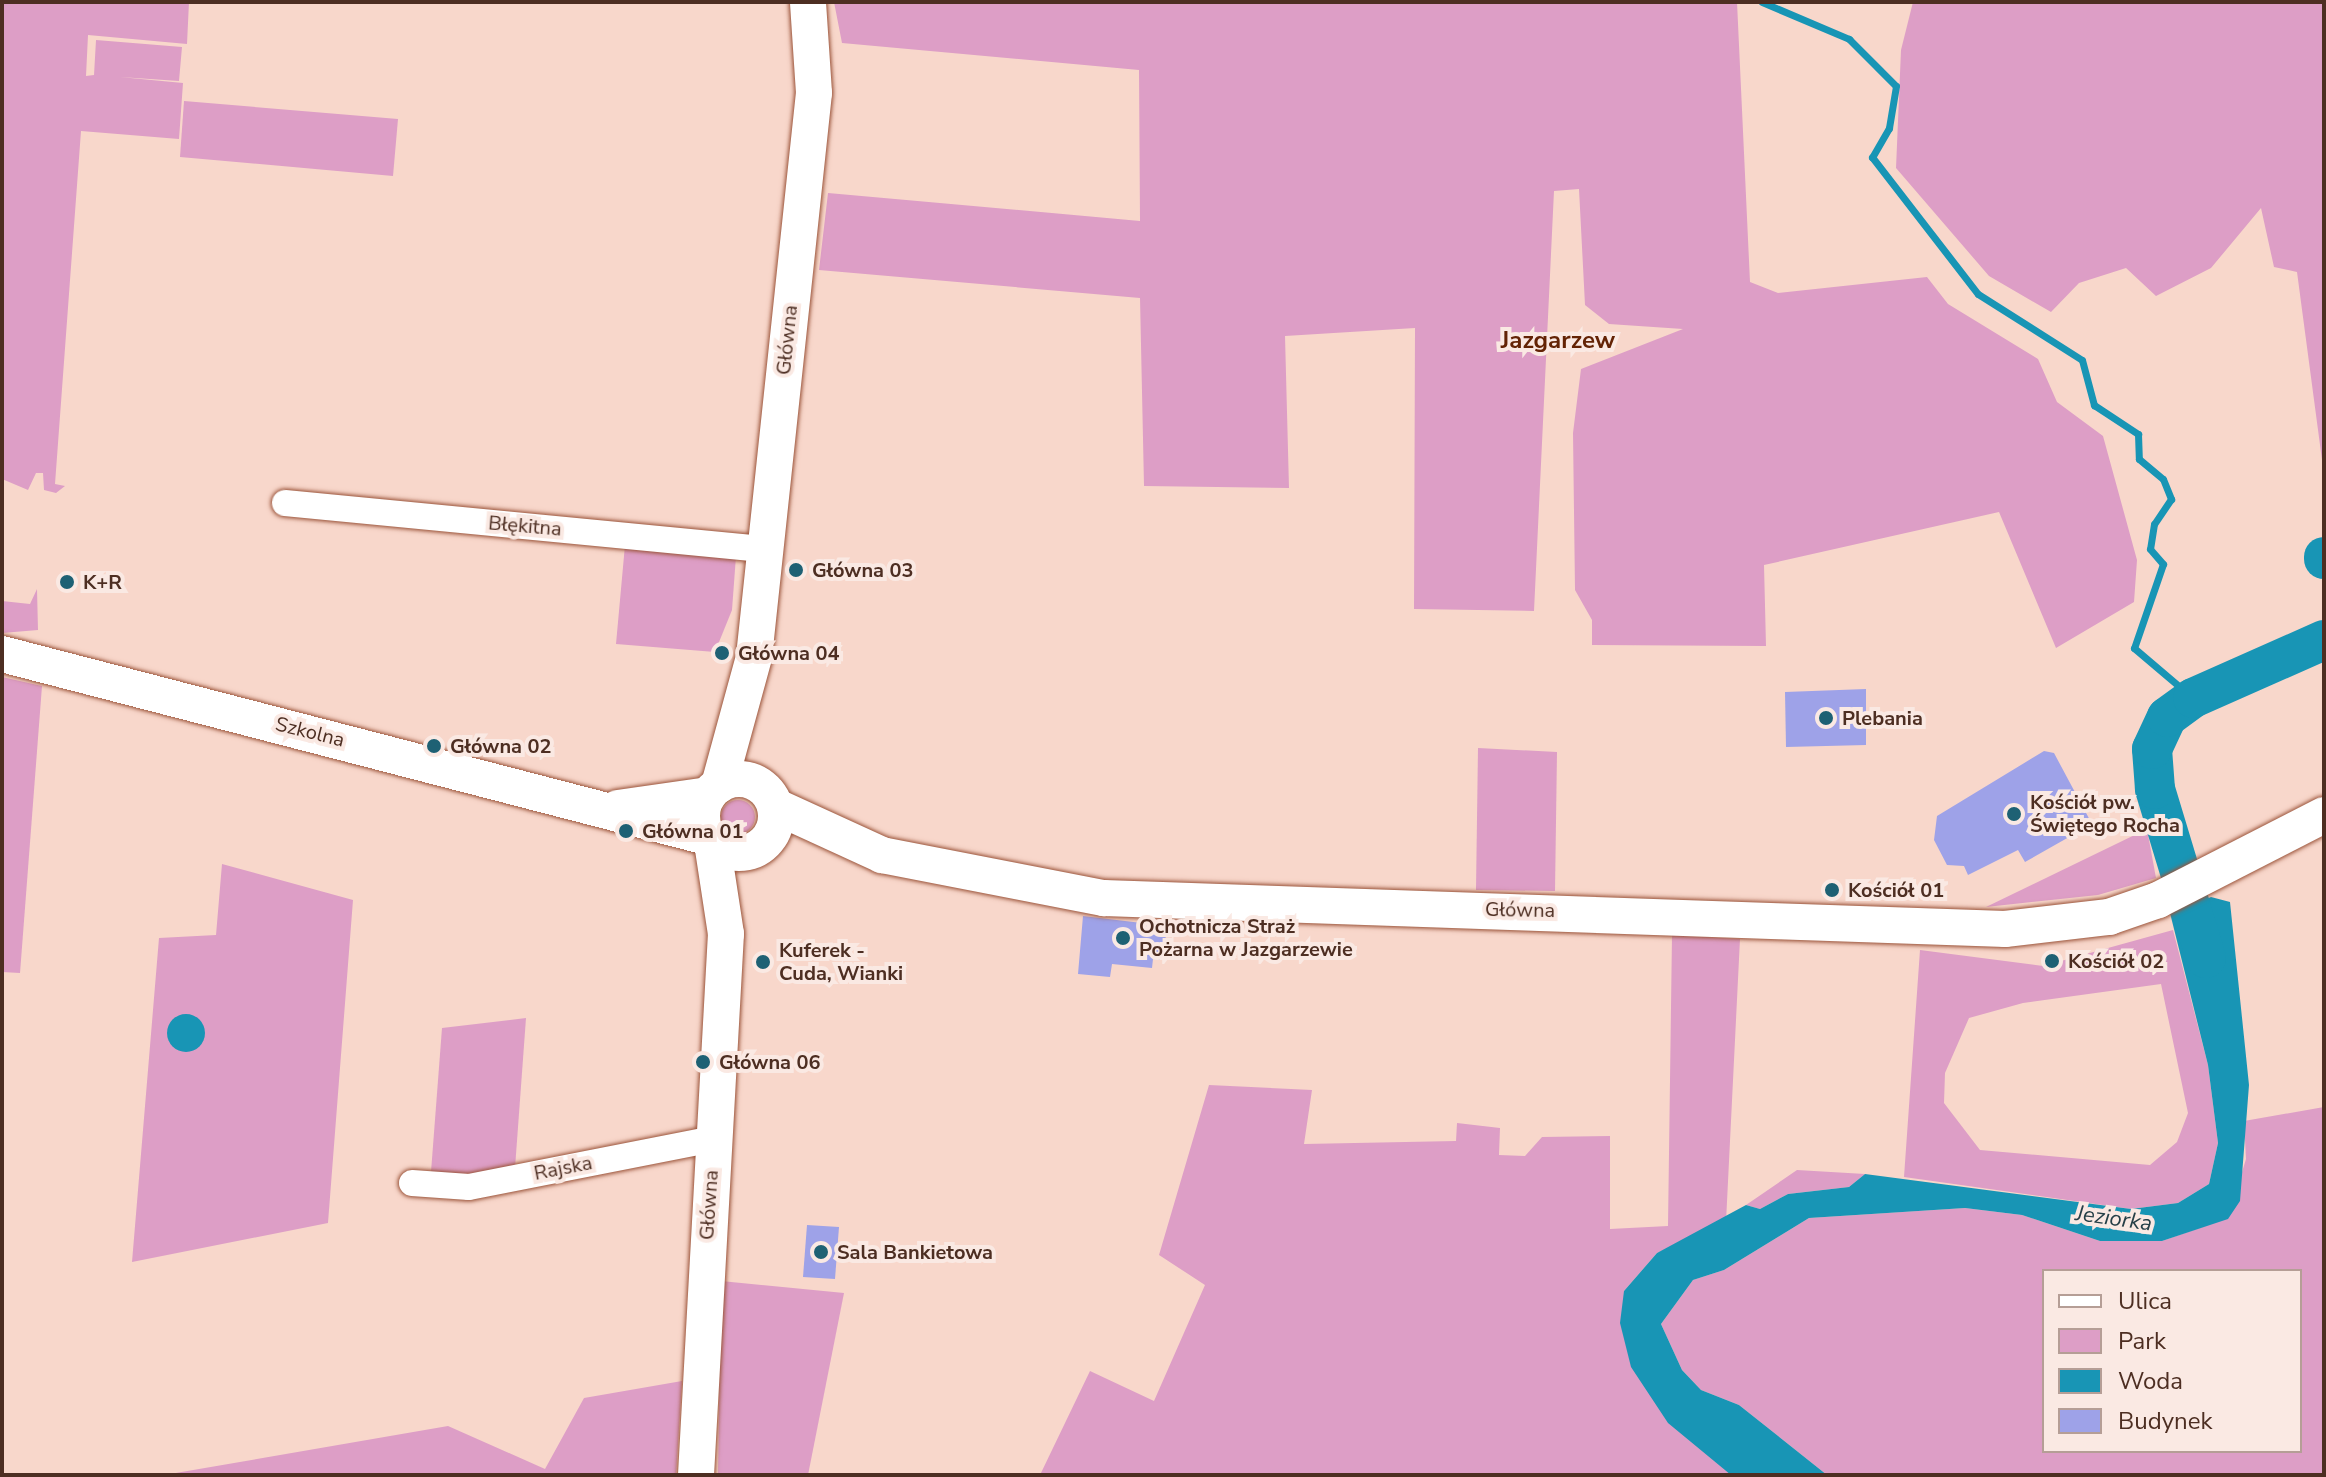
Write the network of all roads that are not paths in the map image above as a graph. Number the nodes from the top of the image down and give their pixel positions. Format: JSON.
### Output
{"nodes":[{"id":1,"x":808,"y":2,"type":"edge"},
{"id":2,"x":285,"y":503,"type":"dead end"},
{"id":3,"x":765,"y":549,"type":"junction"},
{"id":4,"x":2,"y":654,"type":"edge"},
{"id":5,"x":751,"y":678,"type":"junction"},
{"id":6,"x":713,"y":790,"type":"junction"},
{"id":7,"x":767,"y":795,"type":"junction"},
{"id":8,"x":618,"y":808,"type":"junction"},
{"id":9,"x":2324,"y":815,"type":"edge"},
{"id":10,"x":710,"y":840,"type":"junction"},
{"id":11,"x":759,"y":848,"type":"junction"},
{"id":12,"x":882,"y":855,"type":"junction"},
{"id":13,"x":726,"y":934,"type":"junction"},
{"id":14,"x":713,"y":1139,"type":"junction"},
{"id":15,"x":412,"y":1183,"type":"dead end"},
{"id":16,"x":696,"y":1475,"type":"edge"}],
"edges":[{"from":1,"to":3,"type":"street","name":"Główna"},
{"from":2,"to":3,"type":"street","name":"Błękitna"},
{"from":3,"to":5,"type":"street","name":"Główna"},
{"from":4,"to":8,"type":"street","name":"Szkolna"},
{"from":5,"to":6,"type":"street","name":"Główna"},
{"from":5,"to":7,"type":"street","name":"Główna"},
{"from":6,"to":7,"type":"street"},
{"from":6,"to":8,"type":"street","name":"Szkolna"},
{"from":6,"to":10,"type":"street"},
{"from":7,"to":11,"type":"street"},
{"from":7,"to":12,"type":"street","name":"Główna"},
{"from":8,"to":10,"type":"street","name":"Szkolna"},
{"from":9,"to":12,"type":"street","name":"Główna"},
{"from":10,"to":11,"type":"street"},
{"from":10,"to":13,"type":"street","name":"Główna"},
{"from":11,"to":12,"type":"street","name":"Główna"},
{"from":11,"to":13,"type":"street","name":"Główna"},
{"from":13,"to":14,"type":"street","name":"Główna"},
{"from":14,"to":15,"type":"street","name":"Rajska"},
{"from":14,"to":16,"type":"street","name":"Główna"}]}
